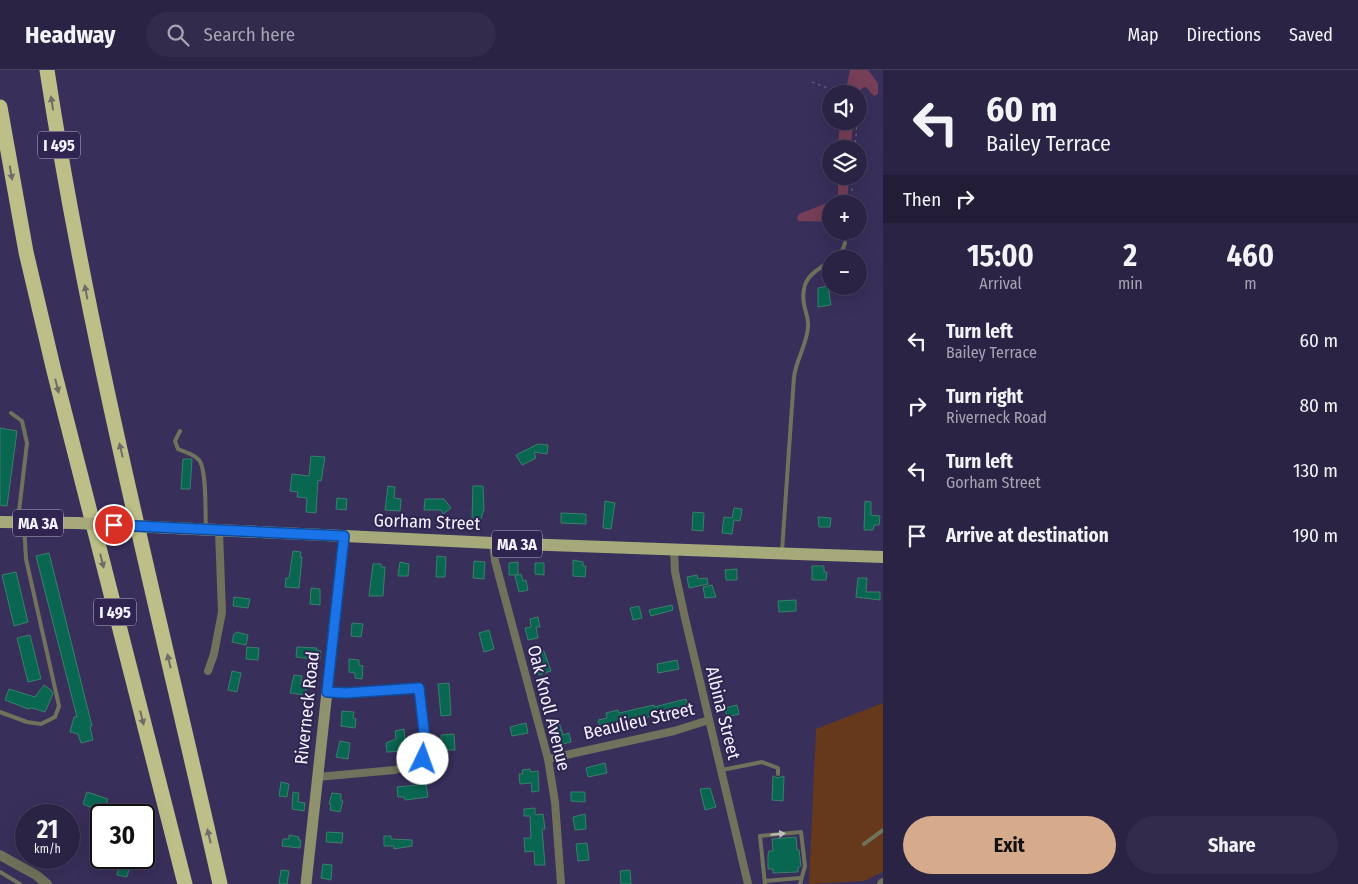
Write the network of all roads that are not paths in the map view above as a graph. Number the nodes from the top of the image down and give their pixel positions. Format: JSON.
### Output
{"nodes":[{"id":1,"x":47,"y":70,"type":"edge"},
{"id":2,"x":0,"y":108,"type":"edge"},
{"id":3,"x":845,"y":243,"type":"dead end"},
{"id":4,"x":842,"y":250,"type":"edge"},
{"id":5,"x":822,"y":266,"type":"edge"},
{"id":6,"x":10,"y":413,"type":"dead end"},
{"id":7,"x":180,"y":431,"type":"dead end"},
{"id":8,"x":0,"y":522,"type":"edge"},
{"id":9,"x":21,"y":522,"type":"junction"},
{"id":10,"x":206,"y":530,"type":"junction"},
{"id":11,"x":219,"y":531,"type":"junction"},
{"id":12,"x":344,"y":536,"type":"junction"},
{"id":13,"x":493,"y":543,"type":"junction"},
{"id":14,"x":674,"y":549,"type":"junction"},
{"id":15,"x":782,"y":554,"type":"junction"},
{"id":16,"x":883,"y":557,"type":"edge"},
{"id":17,"x":208,"y":671,"type":"dead end"},
{"id":18,"x":327,"y":692,"type":"junction"},
{"id":19,"x":0,"y":712,"type":"edge"},
{"id":20,"x":709,"y":720,"type":"junction"},
{"id":21,"x":548,"y":759,"type":"junction"},
{"id":22,"x":722,"y":770,"type":"junction"},
{"id":23,"x":778,"y":774,"type":"dead end"},
{"id":24,"x":317,"y":777,"type":"junction"},
{"id":25,"x":883,"y":830,"type":"edge"},
{"id":26,"x":864,"y":844,"type":"dead end"},
{"id":27,"x":0,"y":855,"type":"edge"},
{"id":28,"x":0,"y":872,"type":"edge"},
{"id":29,"x":800,"y":878,"type":"junction"},
{"id":30,"x":765,"y":882,"type":"edge"},
{"id":31,"x":20,"y":884,"type":"edge"},
{"id":32,"x":47,"y":884,"type":"edge"},
{"id":33,"x":185,"y":884,"type":"edge"},
{"id":34,"x":220,"y":884,"type":"edge"},
{"id":35,"x":306,"y":884,"type":"edge"},
{"id":36,"x":561,"y":884,"type":"edge"},
{"id":37,"x":748,"y":884,"type":"edge"},
{"id":38,"x":800,"y":884,"type":"edge"}],
"edges":[{"from":34,"to":1,"type":"highway","number":"I 495","one_way":true},
{"from":2,"to":33,"type":"highway","number":"I 495","one_way":true},
{"from":3,"to":4,"type":"lane"},
{"from":5,"to":15,"type":"lane"},
{"from":6,"to":9,"type":"lane"},
{"from":7,"to":10,"type":"lane"},
{"from":8,"to":9,"type":"main road","name":"Gorham Street","number":"MA 3A"},
{"from":9,"to":10,"type":"main road","name":"Gorham Street","number":"MA 3A","bridge":true},
{"from":9,"to":19,"type":"lane"},
{"from":10,"to":11,"type":"main road","name":"Gorham Street","number":"MA 3A"},
{"from":11,"to":12,"type":"main road","name":"Gorham Street","number":"MA 3A"},
{"from":11,"to":17,"type":"street"},
{"from":12,"to":13,"type":"main road","name":"Gorham Street","number":"MA 3A"},
{"from":12,"to":18,"type":"main road","name":"Riverneck Road"},
{"from":13,"to":14,"type":"main road","name":"Gorham Street","number":"MA 3A"},
{"from":13,"to":21,"type":"street","name":"Oak Knoll Avenue"},
{"from":14,"to":15,"type":"main road","name":"Gorham Street","number":"MA 3A"},
{"from":14,"to":20,"type":"street","name":"Albina Street"},
{"from":15,"to":16,"type":"main road","name":"Gorham Street","number":"MA 3A"},
{"from":18,"to":24,"type":"main road","name":"Riverneck Road"},
{"from":18,"to":24,"type":"street"},
{"from":20,"to":21,"type":"street","name":"Beaulieu Street"},
{"from":20,"to":22,"type":"street","name":"Albina Street"},
{"from":21,"to":36,"type":"street","name":"Oak Knoll Avenue"},
{"from":22,"to":23,"type":"lane"},
{"from":22,"to":37,"type":"street","name":"Albina Street"},
{"from":24,"to":35,"type":"main road","name":"Riverneck Road"},
{"from":25,"to":26,"type":"lane"},
{"from":27,"to":32,"type":"street"},
{"from":28,"to":31,"type":"lane"},
{"from":29,"to":30,"type":"lane"},
{"from":30,"to":29,"type":"lane","one_way":true},
{"from":29,"to":38,"type":"lane"}]}
